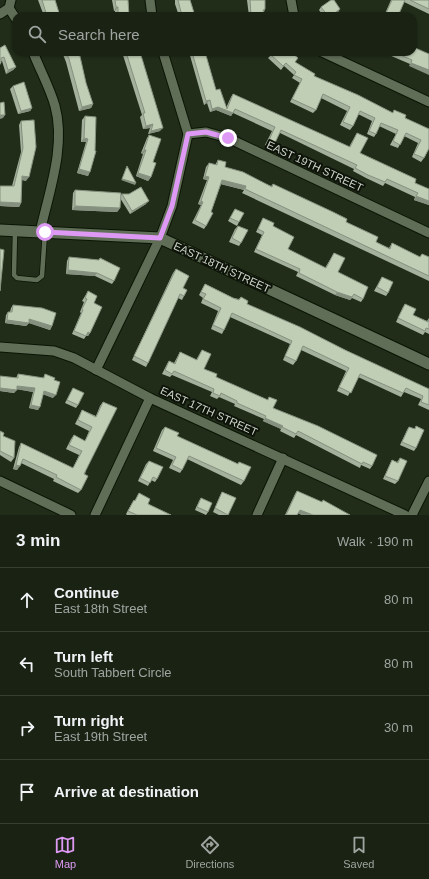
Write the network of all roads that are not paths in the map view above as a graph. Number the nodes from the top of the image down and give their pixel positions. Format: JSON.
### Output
{"nodes":[{"id":1,"x":150,"y":0,"type":"edge"},
{"id":2,"x":291,"y":0,"type":"edge"},
{"id":3,"x":10,"y":4,"type":"edge"},
{"id":4,"x":152,"y":12,"type":"edge"},
{"id":5,"x":293,"y":12,"type":"edge"},
{"id":6,"x":0,"y":14,"type":"edge"},
{"id":7,"x":35,"y":56,"type":"edge"},
{"id":8,"x":164,"y":56,"type":"edge"},
{"id":9,"x":331,"y":56,"type":"edge"},
{"id":10,"x":429,"y":102,"type":"edge"},
{"id":11,"x":188,"y":134,"type":"junction"},
{"id":12,"x":0,"y":230,"type":"edge"},
{"id":13,"x":15,"y":230,"type":"junction"},
{"id":14,"x":42,"y":232,"type":"junction"},
{"id":15,"x":429,"y":233,"type":"edge"},
{"id":16,"x":160,"y":238,"type":"junction"},
{"id":17,"x":0,"y":347,"type":"edge"},
{"id":18,"x":429,"y":364,"type":"edge"},
{"id":19,"x":96,"y":370,"type":"junction"},
{"id":20,"x":150,"y":398,"type":"junction"},
{"id":21,"x":283,"y":458,"type":"junction"},
{"id":22,"x":429,"y":481,"type":"edge"},
{"id":23,"x":1,"y":484,"type":"edge"},
{"id":24,"x":71,"y":515,"type":"edge"},
{"id":25,"x":95,"y":515,"type":"edge"},
{"id":26,"x":257,"y":515,"type":"edge"},
{"id":27,"x":404,"y":515,"type":"edge"},
{"id":28,"x":412,"y":515,"type":"edge"}],
"edges":[{"from":1,"to":4,"type":"street"},
{"from":2,"to":5,"type":"street"},
{"from":3,"to":6,"type":"street"},
{"from":7,"to":14,"type":"street"},
{"from":8,"to":11,"type":"street"},
{"from":9,"to":10,"type":"street"},
{"from":11,"to":15,"type":"street","name":"EAST 19TH STREET"},
{"from":11,"to":16,"type":"street"},
{"from":12,"to":13,"type":"street","name":"EAST 18TH STREET"},
{"from":13,"to":14,"type":"street","name":"EAST 18TH STREET"},
{"from":13,"to":14,"type":"lane"},
{"from":14,"to":16,"type":"street","name":"EAST 18TH STREET"},
{"from":16,"to":18,"type":"street","name":"EAST 18TH STREET"},
{"from":16,"to":19,"type":"street"},
{"from":17,"to":19,"type":"street","name":"EAST 17TH STREET"},
{"from":19,"to":20,"type":"street","name":"EAST 17TH STREET"},
{"from":20,"to":21,"type":"street","name":"EAST 17TH STREET"},
{"from":20,"to":25,"type":"street"},
{"from":21,"to":26,"type":"street"},
{"from":21,"to":27,"type":"street","name":"EAST 17TH STREET"},
{"from":22,"to":28,"type":"street"},
{"from":23,"to":24,"type":"street"}]}
